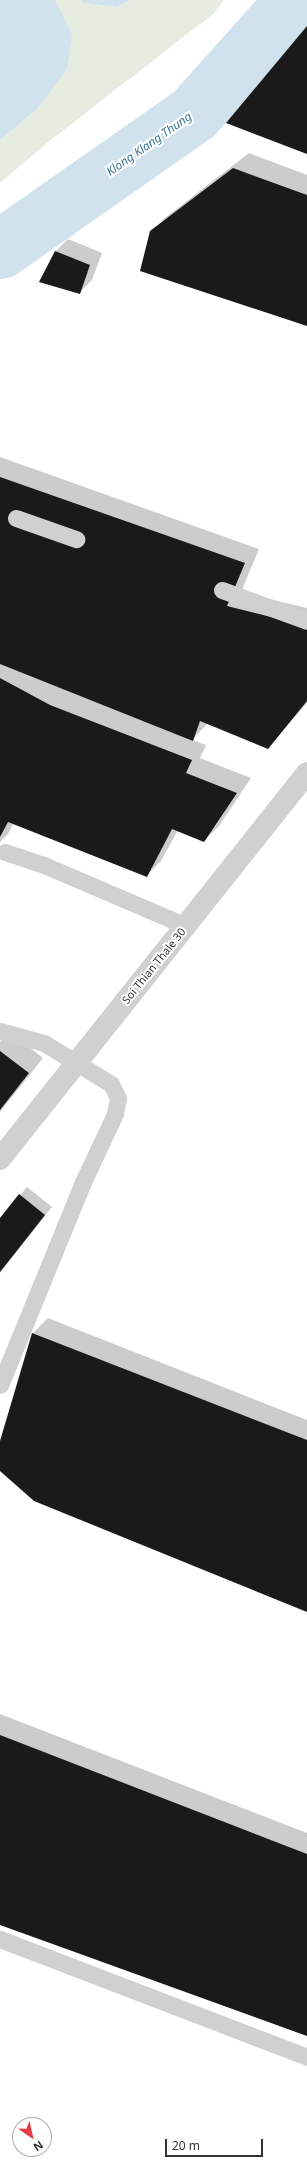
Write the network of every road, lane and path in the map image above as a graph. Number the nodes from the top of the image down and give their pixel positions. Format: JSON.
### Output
{"nodes":[{"id":1,"x":16,"y":518,"type":"dead end"},
{"id":2,"x":76,"y":539,"type":"dead end"},
{"id":3,"x":222,"y":590,"type":"dead end"},
{"id":4,"x":307,"y":621,"type":"edge"},
{"id":5,"x":307,"y":773,"type":"edge"},
{"id":6,"x":5,"y":852,"type":"dead end"},
{"id":7,"x":186,"y":926,"type":"junction"},
{"id":8,"x":0,"y":1031,"type":"edge"},
{"id":9,"x":76,"y":1062,"type":"junction"},
{"id":10,"x":0,"y":1159,"type":"edge"},
{"id":11,"x":0,"y":1385,"type":"edge"},
{"id":12,"x":0,"y":1939,"type":"edge"},
{"id":13,"x":307,"y":2057,"type":"edge"}],
"edges":[{"from":1,"to":2,"type":"lane"},
{"from":3,"to":4,"type":"lane"},
{"from":5,"to":7,"type":"street","name":"Soi Thian Thale 30"},
{"from":6,"to":7,"type":"lane"},
{"from":7,"to":9,"type":"street","name":"Soi Thian Thale 30"},
{"from":8,"to":9,"type":"lane"},
{"from":9,"to":10,"type":"street","name":"Soi Thian Thale 30"},
{"from":9,"to":11,"type":"lane"},
{"from":12,"to":13,"type":"lane"}]}
